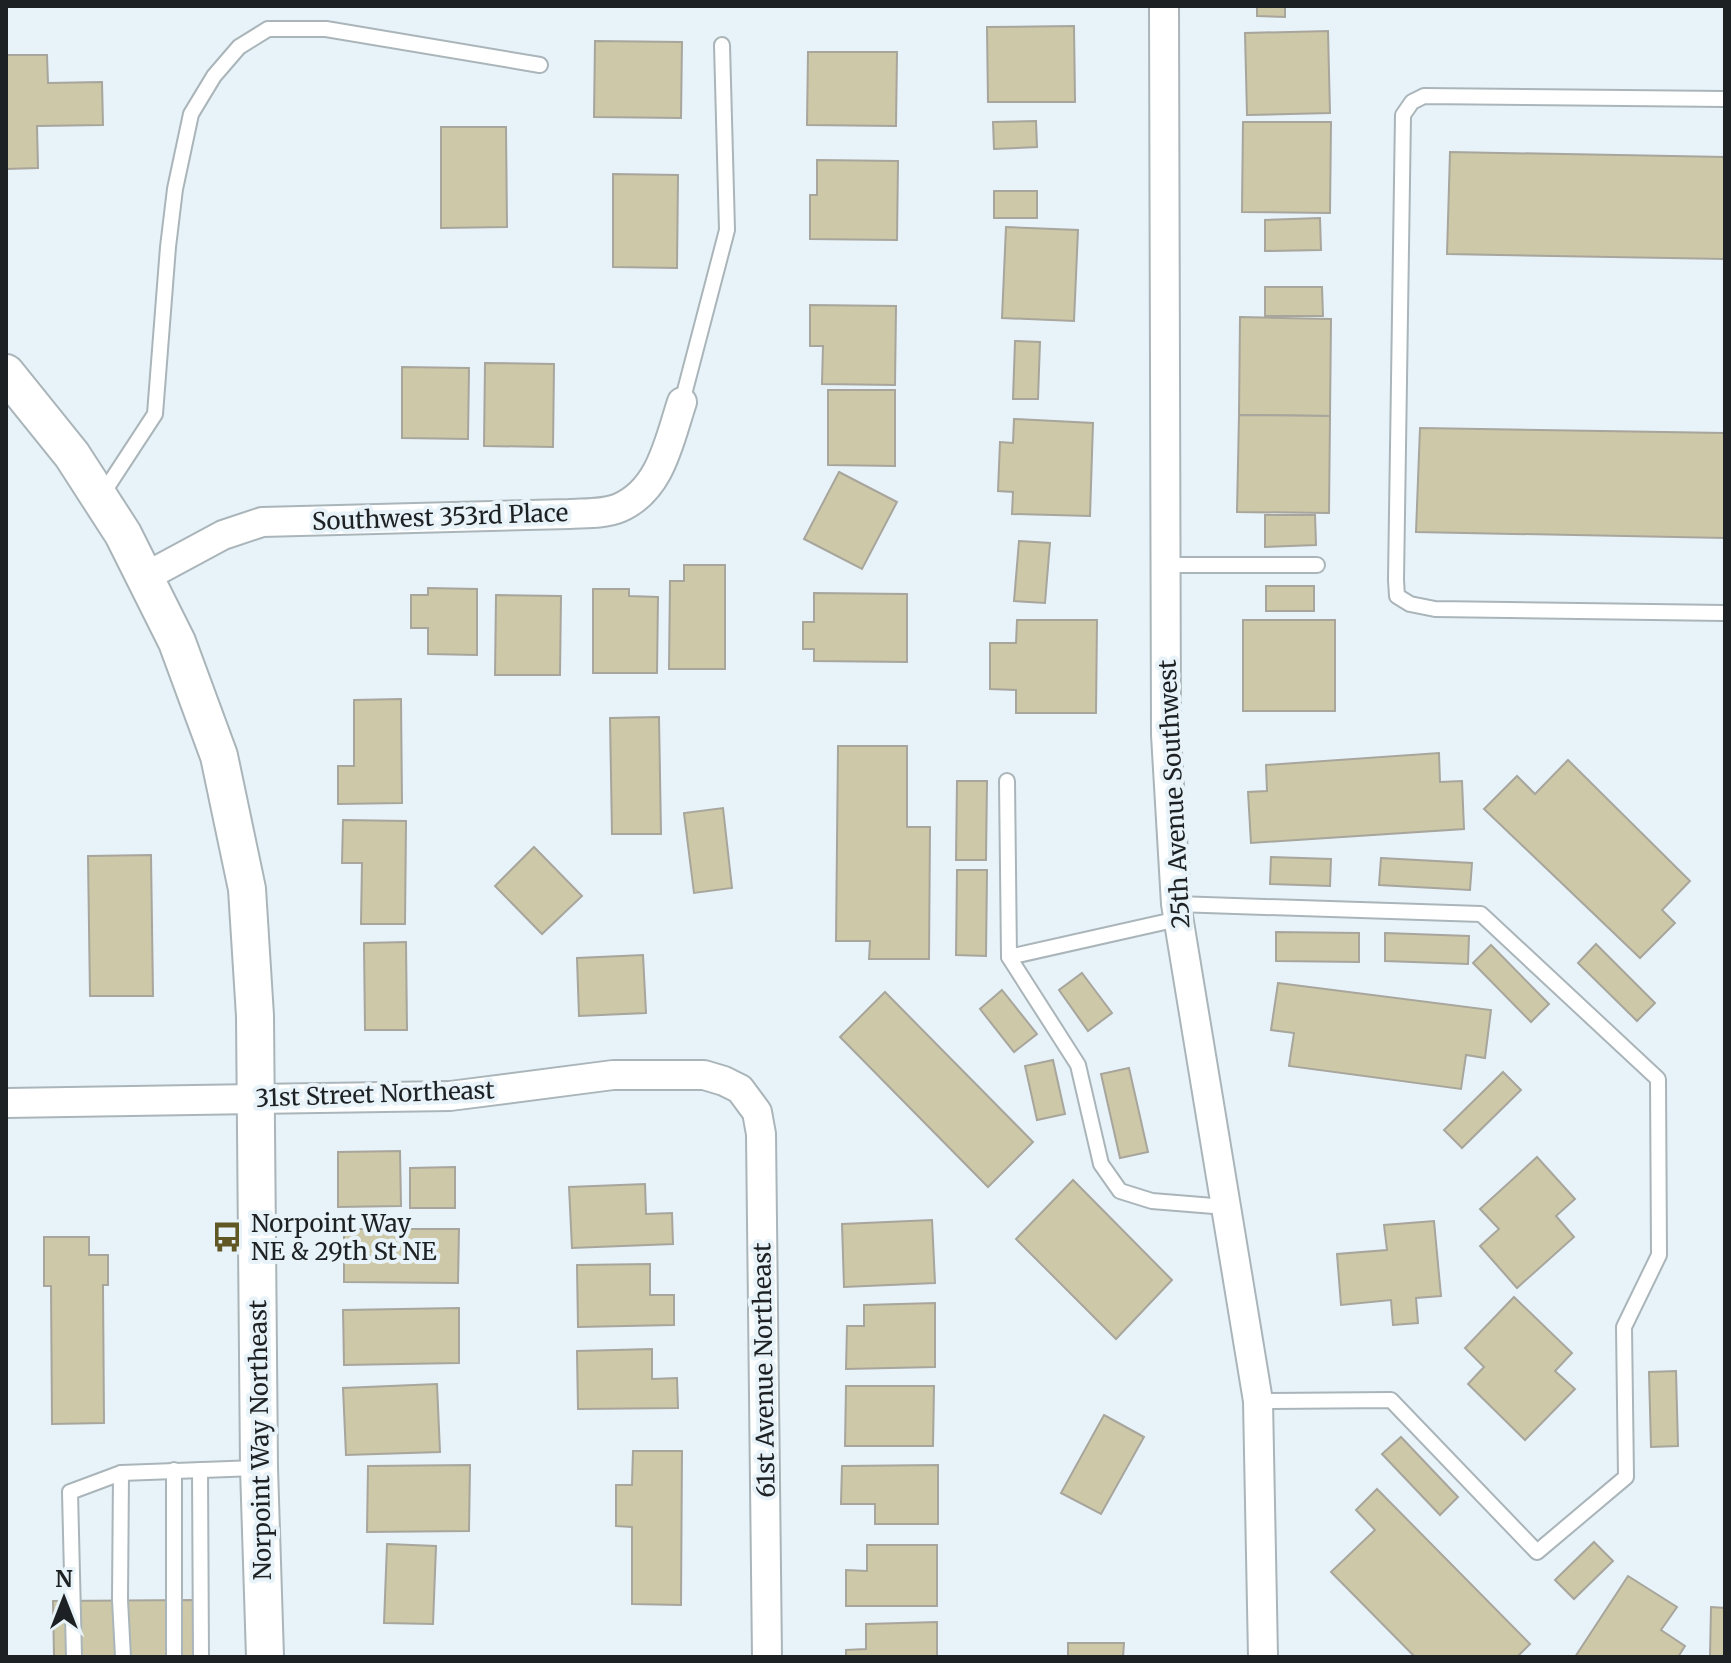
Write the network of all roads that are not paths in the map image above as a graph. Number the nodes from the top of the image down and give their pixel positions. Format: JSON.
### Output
{"nodes":[{"id":1,"x":1164,"y":6,"type":"edge"},
{"id":2,"x":722,"y":45,"type":"dead end"},
{"id":3,"x":540,"y":65,"type":"dead end"},
{"id":4,"x":1725,"y":99,"type":"edge"},
{"id":5,"x":6,"y":373,"type":"edge"},
{"id":6,"x":682,"y":402,"type":"joint"},
{"id":7,"x":100,"y":498,"type":"junction"},
{"id":8,"x":1165,"y":565,"type":"junction"},
{"id":9,"x":1317,"y":565,"type":"dead end"},
{"id":10,"x":145,"y":577,"type":"junction"},
{"id":11,"x":1725,"y":613,"type":"edge"},
{"id":12,"x":1007,"y":781,"type":"dead end"},
{"id":13,"x":1177,"y":911,"type":"junction"},
{"id":14,"x":1009,"y":957,"type":"junction"},
{"id":15,"x":740,"y":1089,"type":"joint"},
{"id":16,"x":255,"y":1098,"type":"junction"},
{"id":17,"x":6,"y":1103,"type":"edge"},
{"id":18,"x":1226,"y":1207,"type":"junction"},
{"id":19,"x":1258,"y":1401,"type":"junction"},
{"id":20,"x":259,"y":1468,"type":"junction"},
{"id":21,"x":174,"y":1470,"type":"junction"},
{"id":22,"x":200,"y":1470,"type":"junction"},
{"id":23,"x":121,"y":1473,"type":"junction"},
{"id":24,"x":74,"y":1657,"type":"edge"},
{"id":25,"x":123,"y":1657,"type":"edge"},
{"id":26,"x":174,"y":1657,"type":"edge"},
{"id":27,"x":201,"y":1657,"type":"edge"},
{"id":28,"x":265,"y":1657,"type":"edge"},
{"id":29,"x":767,"y":1657,"type":"edge"},
{"id":30,"x":1263,"y":1657,"type":"edge"}],
"edges":[{"from":1,"to":8,"type":"street","name":"25th Avenue Southwest"},
{"from":2,"to":6,"type":"lane"},
{"from":3,"to":7,"type":"lane"},
{"from":4,"to":11,"type":"lane"},
{"from":5,"to":7,"type":"street","name":"Norpoint Way Northeast"},
{"from":6,"to":10,"type":"street","name":"Southwest 353rd Place"},
{"from":7,"to":10,"type":"street","name":"Norpoint Way Northeast"},
{"from":8,"to":9,"type":"lane"},
{"from":8,"to":13,"type":"street","name":"25th Avenue Southwest"},
{"from":10,"to":16,"type":"street","name":"Norpoint Way Northeast"},
{"from":12,"to":14,"type":"lane"},
{"from":13,"to":14,"type":"lane"},
{"from":13,"to":18,"type":"street","name":"25th Avenue Southwest"},
{"from":13,"to":19,"type":"lane"},
{"from":14,"to":18,"type":"lane"},
{"from":15,"to":16,"type":"street","name":"31st Street Northeast"},
{"from":15,"to":29,"type":"street","name":"61st Avenue Northeast"},
{"from":16,"to":17,"type":"street","name":"31st Street Northeast"},
{"from":16,"to":20,"type":"street","name":"Norpoint Way Northeast"},
{"from":18,"to":19,"type":"street","name":"25th Avenue Southwest"},
{"from":19,"to":30,"type":"street","name":"25th Avenue Southwest"},
{"from":20,"to":22,"type":"lane"},
{"from":20,"to":28,"type":"street","name":"Norpoint Way Northeast"},
{"from":21,"to":22,"type":"lane"},
{"from":21,"to":23,"type":"lane"},
{"from":21,"to":26,"type":"lane"},
{"from":22,"to":27,"type":"lane"},
{"from":23,"to":24,"type":"lane"},
{"from":23,"to":25,"type":"lane"}]}
